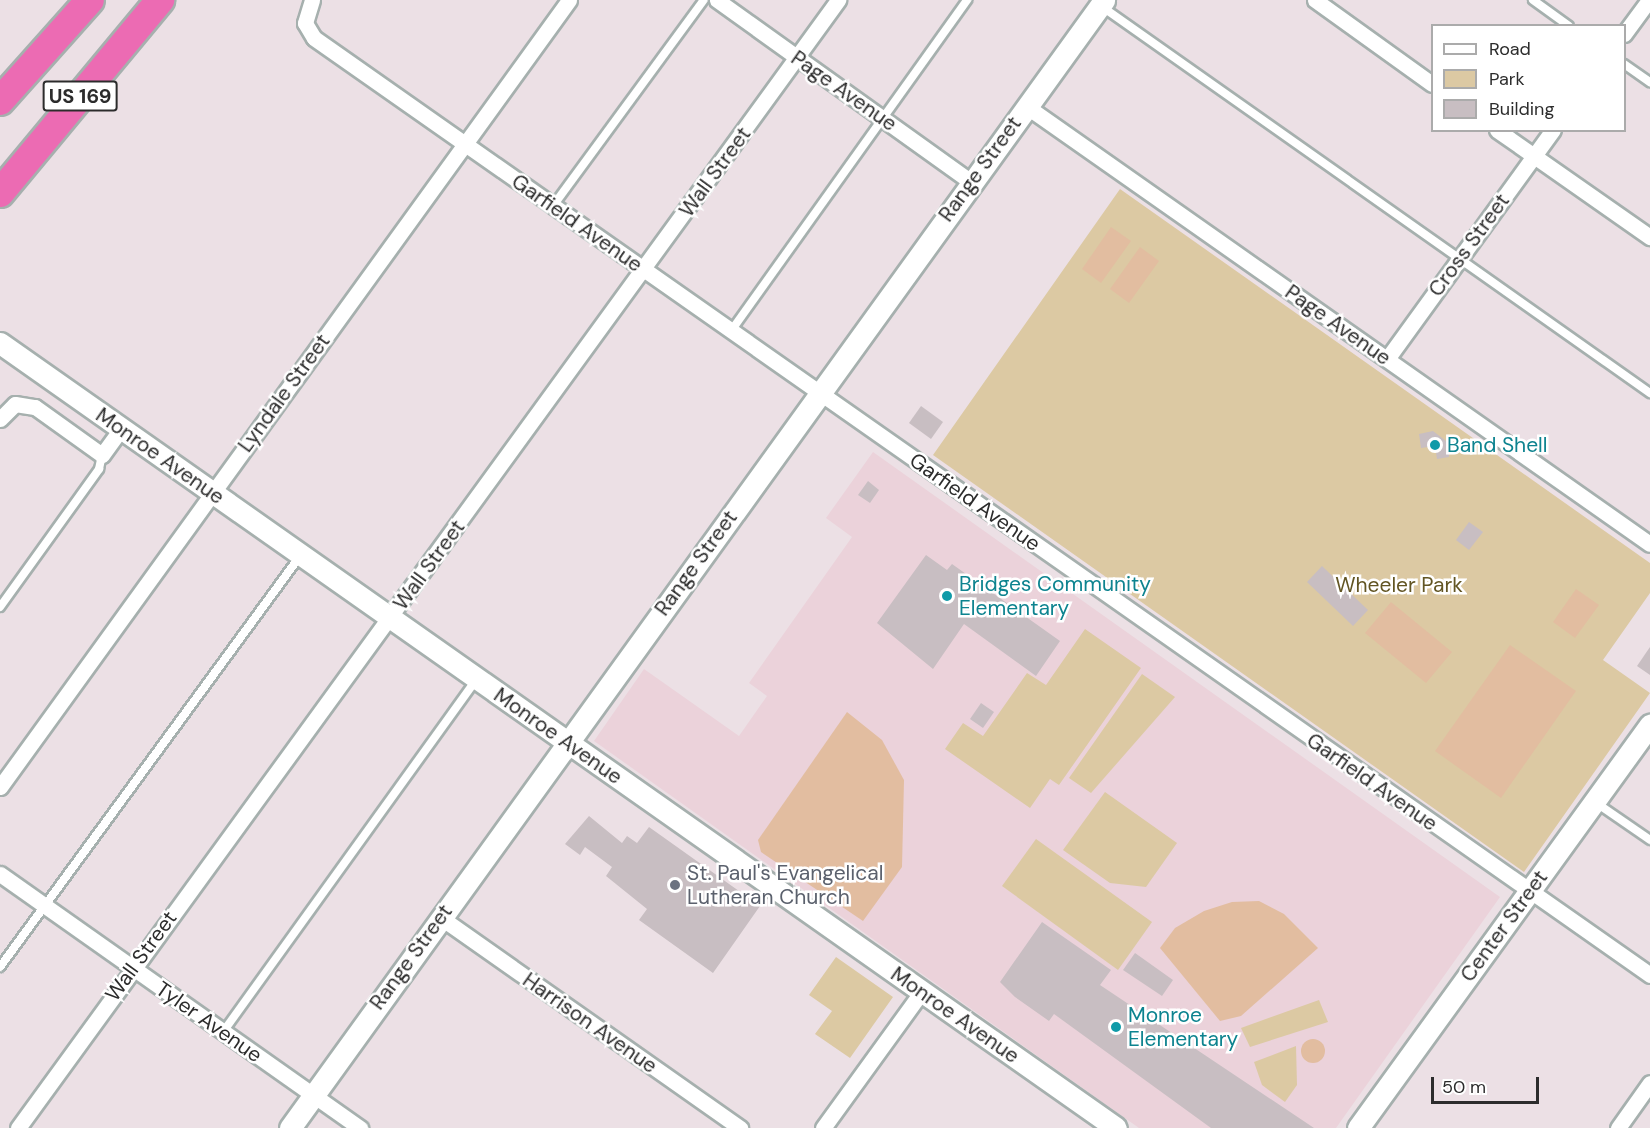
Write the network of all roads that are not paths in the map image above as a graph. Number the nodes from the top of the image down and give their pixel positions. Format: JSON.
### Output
{"nodes":[{"id":1,"x":90,"y":0,"type":"edge"},
{"id":2,"x":160,"y":0,"type":"edge"},
{"id":3,"x":312,"y":0,"type":"edge"},
{"id":4,"x":569,"y":0,"type":"edge"},
{"id":5,"x":704,"y":0,"type":"edge"},
{"id":6,"x":717,"y":0,"type":"edge"},
{"id":7,"x":838,"y":0,"type":"edge"},
{"id":8,"x":967,"y":0,"type":"edge"},
{"id":9,"x":1315,"y":0,"type":"edge"},
{"id":10,"x":1533,"y":0,"type":"edge"},
{"id":11,"x":1649,"y":0,"type":"edge"},
{"id":12,"x":1102,"y":3,"type":"edge"},
{"id":13,"x":1566,"y":24,"type":"edge"},
{"id":14,"x":1626,"y":31,"type":"edge"},
{"id":15,"x":797,"y":58,"type":"junction"},
{"id":16,"x":1626,"y":65,"type":"edge"},
{"id":17,"x":1650,"y":82,"type":"edge"},
{"id":18,"x":1431,"y":83,"type":"edge"},
{"id":19,"x":0,"y":101,"type":"edge"},
{"id":20,"x":1026,"y":106,"type":"junction"},
{"id":21,"x":882,"y":117,"type":"junction"},
{"id":22,"x":1500,"y":132,"type":"edge"},
{"id":23,"x":1551,"y":132,"type":"edge"},
{"id":24,"x":466,"y":144,"type":"junction"},
{"id":25,"x":1533,"y":157,"type":"junction"},
{"id":26,"x":971,"y":182,"type":"junction"},
{"id":27,"x":0,"y":193,"type":"edge"},
{"id":28,"x":553,"y":206,"type":"junction"},
{"id":29,"x":1650,"y":237,"type":"edge"},
{"id":30,"x":1459,"y":259,"type":"junction"},
{"id":31,"x":644,"y":270,"type":"junction"},
{"id":32,"x":730,"y":331,"type":"junction"},
{"id":33,"x":0,"y":343,"type":"edge"},
{"id":34,"x":1387,"y":359,"type":"junction"},
{"id":35,"x":819,"y":392,"type":"junction"},
{"id":36,"x":1650,"y":393,"type":"edge"},
{"id":37,"x":0,"y":418,"type":"edge"},
{"id":38,"x":121,"y":429,"type":"junction"},
{"id":39,"x":102,"y":455,"type":"junction"},
{"id":40,"x":211,"y":492,"type":"junction"},
{"id":41,"x":1650,"y":544,"type":"edge"},
{"id":42,"x":301,"y":556,"type":"junction"},
{"id":43,"x":0,"y":607,"type":"edge"},
{"id":44,"x":390,"y":618,"type":"junction"},
{"id":45,"x":476,"y":678,"type":"junction"},
{"id":46,"x":1650,"y":724,"type":"edge"},
{"id":47,"x":567,"y":742,"type":"junction"},
{"id":48,"x":0,"y":787,"type":"edge"},
{"id":49,"x":1594,"y":801,"type":"junction"},
{"id":50,"x":1650,"y":840,"type":"edge"},
{"id":51,"x":0,"y":874,"type":"edge"},
{"id":52,"x":1529,"y":891,"type":"junction"},
{"id":53,"x":45,"y":907,"type":"junction"},
{"id":54,"x":440,"y":917,"type":"junction"},
{"id":55,"x":0,"y":967,"type":"edge"},
{"id":56,"x":132,"y":968,"type":"junction"},
{"id":57,"x":1650,"y":975,"type":"edge"},
{"id":58,"x":922,"y":991,"type":"junction"},
{"id":59,"x":223,"y":1032,"type":"junction"},
{"id":60,"x":1650,"y":1083,"type":"edge"},
{"id":61,"x":313,"y":1095,"type":"junction"},
{"id":62,"x":18,"y":1128,"type":"edge"},
{"id":63,"x":290,"y":1128,"type":"edge"},
{"id":64,"x":360,"y":1128,"type":"edge"},
{"id":65,"x":740,"y":1128,"type":"edge"},
{"id":66,"x":823,"y":1128,"type":"edge"},
{"id":67,"x":1116,"y":1128,"type":"edge"},
{"id":68,"x":1358,"y":1128,"type":"edge"},
{"id":69,"x":1618,"y":1128,"type":"edge"}],
"edges":[{"from":1,"to":19,"type":"highway","number":"US 169"},
{"from":2,"to":27,"type":"highway","number":"US 169"},
{"from":3,"to":24,"type":"street","name":"Garfield Avenue"},
{"from":4,"to":24,"type":"street","name":"Lyndale Street"},
{"from":5,"to":28,"type":"lane"},
{"from":6,"to":15,"type":"street","name":"Page Avenue"},
{"from":7,"to":15,"type":"street","name":"Wall Street"},
{"from":8,"to":21,"type":"lane"},
{"from":9,"to":18,"type":"street"},
{"from":10,"to":13,"type":"lane"},
{"from":11,"to":14,"type":"street"},
{"from":12,"to":20,"type":"street","name":"Range Street"},
{"from":12,"to":30,"type":"lane"},
{"from":15,"to":21,"type":"street","name":"Page Avenue"},
{"from":15,"to":31,"type":"street","name":"Wall Street"},
{"from":16,"to":17,"type":"lane"},
{"from":20,"to":26,"type":"street","name":"Range Street"},
{"from":20,"to":34,"type":"street","name":"Page Avenue"},
{"from":21,"to":26,"type":"street","name":"Page Avenue"},
{"from":21,"to":32,"type":"lane"},
{"from":22,"to":25,"type":"street"},
{"from":23,"to":25,"type":"street","name":"Cross Street"},
{"from":24,"to":28,"type":"street","name":"Garfield Avenue"},
{"from":24,"to":40,"type":"street","name":"Lyndale Street"},
{"from":25,"to":29,"type":"street"},
{"from":25,"to":30,"type":"street","name":"Cross Street"},
{"from":26,"to":35,"type":"street","name":"Range Street"},
{"from":28,"to":31,"type":"street","name":"Garfield Avenue"},
{"from":30,"to":34,"type":"street","name":"Cross Street"},
{"from":30,"to":36,"type":"lane"},
{"from":31,"to":32,"type":"street","name":"Garfield Avenue"},
{"from":31,"to":44,"type":"street","name":"Wall Street"},
{"from":32,"to":35,"type":"street","name":"Garfield Avenue"},
{"from":33,"to":38,"type":"street","name":"Monroe Avenue"},
{"from":34,"to":41,"type":"street","name":"Page Avenue"},
{"from":35,"to":47,"type":"street","name":"Range Street"},
{"from":35,"to":52,"type":"street","name":"Garfield Avenue"},
{"from":37,"to":39,"type":"street"},
{"from":38,"to":39,"type":"street"},
{"from":38,"to":40,"type":"street","name":"Monroe Avenue"},
{"from":39,"to":43,"type":"lane"},
{"from":40,"to":42,"type":"street","name":"Monroe Avenue"},
{"from":40,"to":48,"type":"street","name":"Lyndale Street"},
{"from":42,"to":44,"type":"street","name":"Monroe Avenue"},
{"from":42,"to":53,"type":"lane"},
{"from":44,"to":45,"type":"street","name":"Monroe Avenue"},
{"from":44,"to":56,"type":"street","name":"Wall Street"},
{"from":45,"to":47,"type":"street","name":"Monroe Avenue"},
{"from":45,"to":59,"type":"lane"},
{"from":46,"to":49,"type":"street","name":"Center Street"},
{"from":47,"to":54,"type":"street","name":"Range Street"},
{"from":47,"to":58,"type":"street","name":"Monroe Avenue"},
{"from":49,"to":50,"type":"lane"},
{"from":49,"to":52,"type":"street","name":"Center Street"},
{"from":51,"to":53,"type":"street","name":"Tyler Avenue"},
{"from":52,"to":57,"type":"street","name":"Garfield Avenue"},
{"from":52,"to":68,"type":"street","name":"Center Street"},
{"from":53,"to":55,"type":"lane"},
{"from":53,"to":56,"type":"street","name":"Tyler Avenue"},
{"from":54,"to":61,"type":"street","name":"Range Street"},
{"from":54,"to":65,"type":"street","name":"Harrison Avenue"},
{"from":56,"to":59,"type":"street","name":"Tyler Avenue"},
{"from":56,"to":62,"type":"street","name":"Wall Street"},
{"from":58,"to":66,"type":"street"},
{"from":58,"to":67,"type":"street","name":"Monroe Avenue"},
{"from":59,"to":61,"type":"street","name":"Tyler Avenue"},
{"from":60,"to":69,"type":"street"},
{"from":61,"to":63,"type":"street","name":"Range Street"},
{"from":61,"to":64,"type":"street","name":"Tyler Avenue"}]}
